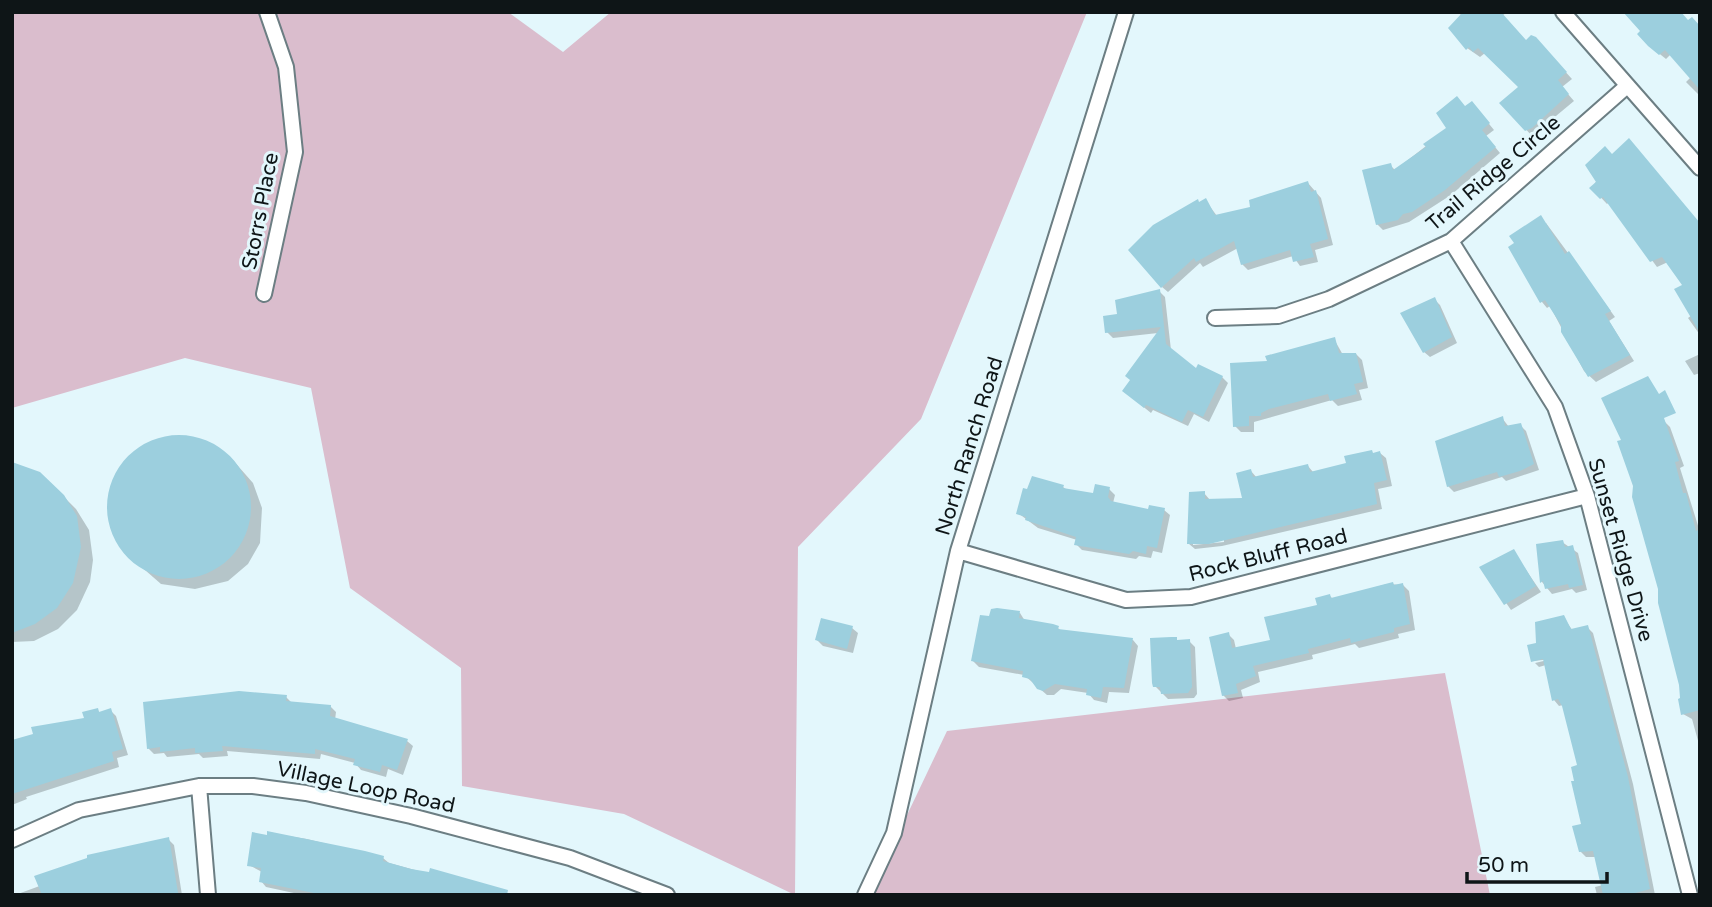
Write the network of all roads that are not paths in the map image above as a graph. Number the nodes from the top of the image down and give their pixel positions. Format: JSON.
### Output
{"nodes":[{"id":1,"x":267,"y":12,"type":"edge"},
{"id":2,"x":1126,"y":12,"type":"edge"},
{"id":3,"x":1563,"y":12,"type":"edge"},
{"id":4,"x":1628,"y":86,"type":"junction"},
{"id":5,"x":1700,"y":168,"type":"edge"},
{"id":6,"x":1451,"y":241,"type":"junction"},
{"id":7,"x":264,"y":294,"type":"dead end"},
{"id":8,"x":1215,"y":318,"type":"dead end"},
{"id":9,"x":1587,"y":496,"type":"junction"},
{"id":10,"x":958,"y":551,"type":"junction"},
{"id":11,"x":199,"y":786,"type":"junction"},
{"id":12,"x":12,"y":840,"type":"edge"},
{"id":13,"x":208,"y":895,"type":"edge"},
{"id":14,"x":667,"y":895,"type":"edge"},
{"id":15,"x":865,"y":895,"type":"edge"},
{"id":16,"x":1690,"y":895,"type":"edge"}],
"edges":[{"from":1,"to":7,"type":"street","name":"Storrs Place"},
{"from":2,"to":10,"type":"street","name":"North Ranch Road"},
{"from":3,"to":4,"type":"street"},
{"from":4,"to":5,"type":"street"},
{"from":4,"to":6,"type":"street","name":"Trail Ridge Circle"},
{"from":6,"to":8,"type":"street","name":"Trail Ridge Circle"},
{"from":6,"to":9,"type":"street","name":"Sunset Ridge Drive"},
{"from":9,"to":10,"type":"street","name":"Rock Bluff Road"},
{"from":9,"to":16,"type":"street","name":"Sunset Ridge Drive"},
{"from":10,"to":15,"type":"street","name":"North Ranch Road"},
{"from":11,"to":12,"type":"street","name":"Village Loop Road"},
{"from":11,"to":13,"type":"street"},
{"from":11,"to":14,"type":"street","name":"Village Loop Road"}]}
